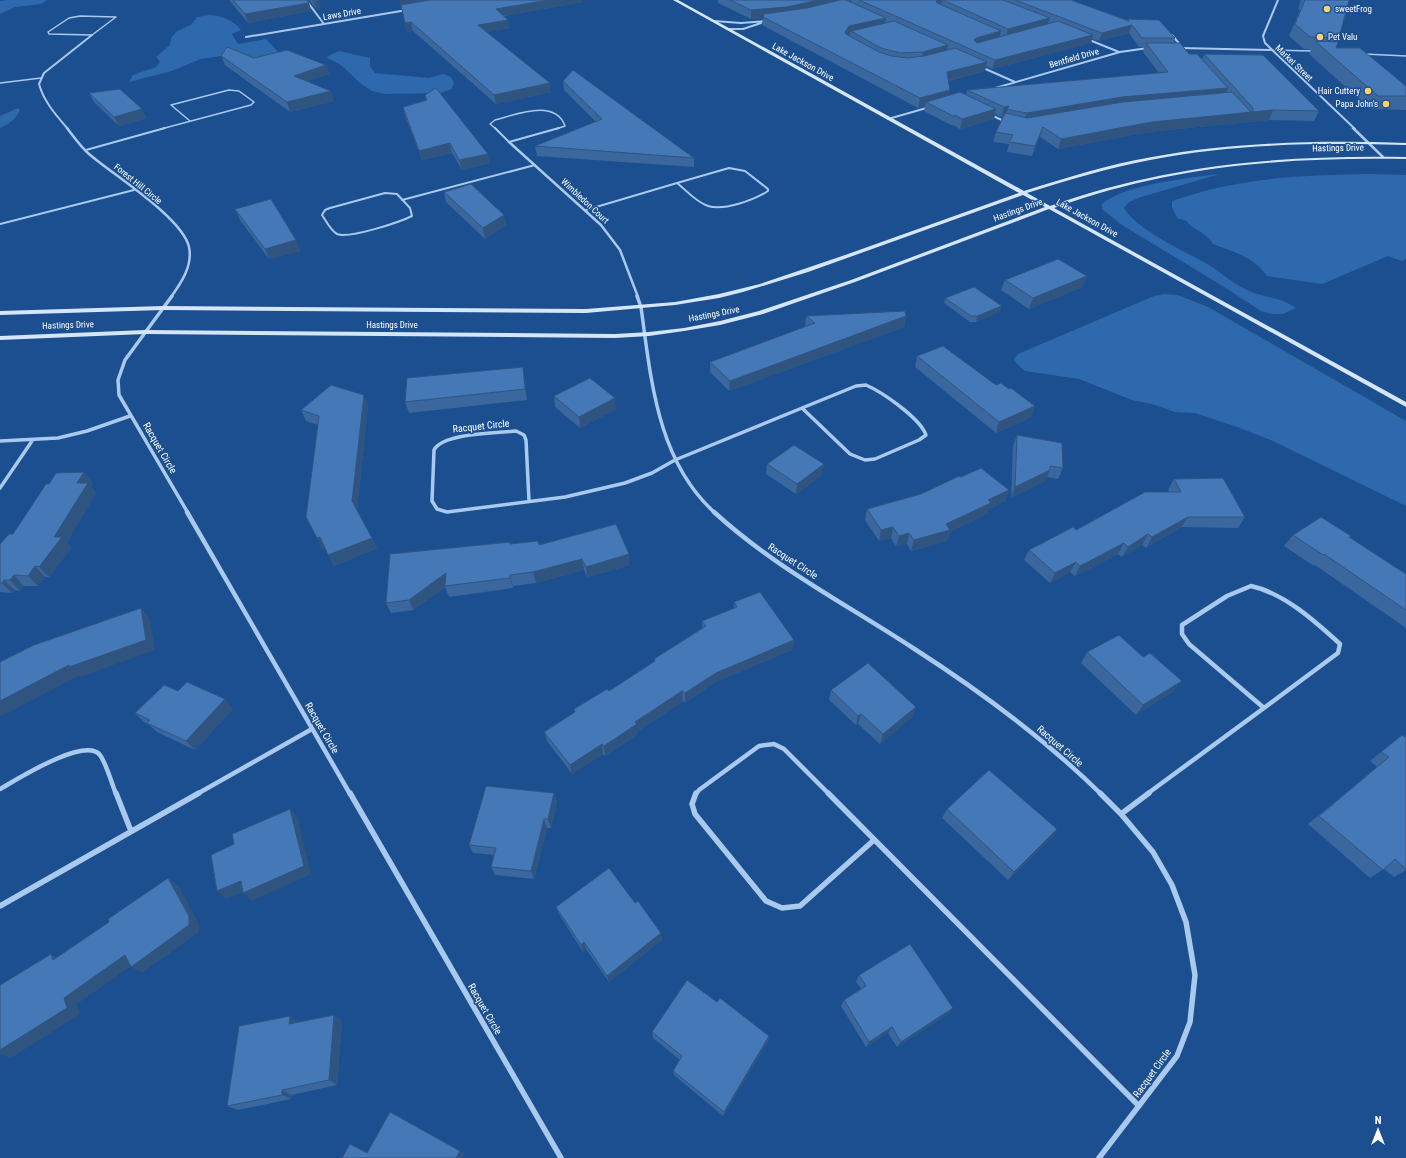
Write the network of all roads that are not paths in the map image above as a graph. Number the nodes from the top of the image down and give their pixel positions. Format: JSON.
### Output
{"nodes":[{"id":1,"x":306,"y":0,"type":"edge"},
{"id":2,"x":675,"y":0,"type":"edge"},
{"id":3,"x":1278,"y":0,"type":"edge"},
{"id":4,"x":410,"y":9,"type":"edge"},
{"id":5,"x":771,"y":20,"type":"edge"},
{"id":6,"x":714,"y":21,"type":"junction"},
{"id":7,"x":764,"y":22,"type":"junction"},
{"id":8,"x":324,"y":24,"type":"junction"},
{"id":9,"x":729,"y":29,"type":"junction"},
{"id":10,"x":1170,"y":34,"type":"edge"},
{"id":11,"x":92,"y":35,"type":"junction"},
{"id":12,"x":246,"y":37,"type":"dead end"},
{"id":13,"x":1084,"y":38,"type":"edge"},
{"id":14,"x":1154,"y":48,"type":"edge"},
{"id":15,"x":1175,"y":48,"type":"edge"},
{"id":16,"x":1183,"y":48,"type":"junction"},
{"id":17,"x":1270,"y":50,"type":"junction"},
{"id":18,"x":1120,"y":52,"type":"junction"},
{"id":19,"x":1316,"y":52,"type":"edge"},
{"id":20,"x":1188,"y":54,"type":"edge"},
{"id":21,"x":1361,"y":54,"type":"edge"},
{"id":22,"x":1406,"y":56,"type":"edge"},
{"id":23,"x":981,"y":67,"type":"edge"},
{"id":24,"x":41,"y":78,"type":"junction"},
{"id":25,"x":1015,"y":82,"type":"junction"},
{"id":26,"x":0,"y":83,"type":"edge"},
{"id":27,"x":985,"y":91,"type":"edge"},
{"id":28,"x":936,"y":105,"type":"edge"},
{"id":29,"x":985,"y":112,"type":"edge"},
{"id":30,"x":888,"y":119,"type":"junction"},
{"id":31,"x":190,"y":121,"type":"junction"},
{"id":32,"x":1008,"y":122,"type":"edge"},
{"id":33,"x":509,"y":142,"type":"junction"},
{"id":34,"x":1368,"y":143,"type":"junction"},
{"id":35,"x":1406,"y":144,"type":"edge"},
{"id":36,"x":86,"y":150,"type":"junction"},
{"id":37,"x":1383,"y":157,"type":"junction"},
{"id":38,"x":1406,"y":158,"type":"edge"},
{"id":39,"x":535,"y":165,"type":"junction"},
{"id":40,"x":677,"y":184,"type":"junction"},
{"id":41,"x":134,"y":190,"type":"junction"},
{"id":42,"x":1024,"y":194,"type":"junction"},
{"id":43,"x":402,"y":200,"type":"junction"},
{"id":44,"x":1050,"y":208,"type":"junction"},
{"id":45,"x":586,"y":210,"type":"junction"},
{"id":46,"x":0,"y":224,"type":"edge"},
{"id":47,"x":641,"y":307,"type":"junction"},
{"id":48,"x":163,"y":308,"type":"junction"},
{"id":49,"x":0,"y":313,"type":"edge"},
{"id":50,"x":145,"y":332,"type":"junction"},
{"id":51,"x":645,"y":334,"type":"junction"},
{"id":52,"x":0,"y":338,"type":"edge"},
{"id":53,"x":1406,"y":404,"type":"edge"},
{"id":54,"x":802,"y":408,"type":"junction"},
{"id":55,"x":130,"y":416,"type":"junction"},
{"id":56,"x":0,"y":441,"type":"edge"},
{"id":57,"x":32,"y":441,"type":"junction"},
{"id":58,"x":675,"y":460,"type":"junction"},
{"id":59,"x":0,"y":488,"type":"edge"},
{"id":60,"x":529,"y":501,"type":"junction"},
{"id":61,"x":1265,"y":708,"type":"junction"},
{"id":62,"x":312,"y":729,"type":"junction"},
{"id":63,"x":0,"y":789,"type":"edge"},
{"id":64,"x":1121,"y":814,"type":"junction"},
{"id":65,"x":131,"y":831,"type":"junction"},
{"id":66,"x":874,"y":840,"type":"junction"},
{"id":67,"x":0,"y":906,"type":"edge"},
{"id":68,"x":1139,"y":1106,"type":"junction"},
{"id":69,"x":561,"y":1158,"type":"edge"},
{"id":70,"x":1099,"y":1158,"type":"edge"}],
"edges":[{"from":1,"to":8,"type":"street"},
{"from":2,"to":6,"type":"street","name":"Lake Jackson Drive"},
{"from":3,"to":17,"type":"street","name":"Market Street"},
{"from":4,"to":8,"type":"street","name":"Laws Drive"},
{"from":5,"to":7,"type":"street"},
{"from":6,"to":7,"type":"street"},
{"from":6,"to":9,"type":"street","name":"Lake Jackson Drive"},
{"from":7,"to":9,"type":"street"},
{"from":8,"to":12,"type":"street","name":"Laws Drive"},
{"from":9,"to":30,"type":"street","name":"Lake Jackson Drive"},
{"from":10,"to":16,"type":"street"},
{"from":11,"to":11,"type":"lane"},
{"from":11,"to":24,"type":"street"},
{"from":13,"to":18,"type":"street"},
{"from":14,"to":18,"type":"street","name":"Bentfield Drive"},
{"from":15,"to":16,"type":"street"},
{"from":16,"to":17,"type":"street"},
{"from":16,"to":20,"type":"street"},
{"from":17,"to":19,"type":"lane"},
{"from":17,"to":34,"type":"street","name":"Market Street"},
{"from":18,"to":25,"type":"street","name":"Bentfield Drive"},
{"from":21,"to":22,"type":"lane"},
{"from":23,"to":25,"type":"street"},
{"from":24,"to":26,"type":"lane"},
{"from":24,"to":36,"type":"street","name":"Forest Hill Circle"},
{"from":25,"to":27,"type":"street","name":"Bentfield Drive"},
{"from":28,"to":30,"type":"street"},
{"from":29,"to":32,"type":"street"},
{"from":30,"to":42,"type":"street","name":"Lake Jackson Drive"},
{"from":31,"to":31,"type":"lane"},
{"from":31,"to":36,"type":"lane"},
{"from":33,"to":33,"type":"lane"},
{"from":33,"to":39,"type":"street","name":"Wimbledon Court"},
{"from":34,"to":35,"type":"street","name":"Hastings Drive"},
{"from":34,"to":37,"type":"street","name":"Market Street"},
{"from":34,"to":42,"type":"street","name":"Hastings Drive"},
{"from":36,"to":41,"type":"street","name":"Forest Hill Circle"},
{"from":37,"to":38,"type":"street","name":"Hastings Drive"},
{"from":37,"to":44,"type":"street","name":"Hastings Drive"},
{"from":39,"to":43,"type":"lane"},
{"from":39,"to":45,"type":"street","name":"Wimbledon Court"},
{"from":40,"to":40,"type":"lane"},
{"from":40,"to":45,"type":"lane"},
{"from":41,"to":46,"type":"lane"},
{"from":41,"to":48,"type":"street","name":"Forest Hill Circle"},
{"from":42,"to":44,"type":"street","name":"Lake Jackson Drive"},
{"from":42,"to":47,"type":"street","name":"Hastings Drive"},
{"from":43,"to":43,"type":"lane"},
{"from":44,"to":51,"type":"street","name":"Hastings Drive"},
{"from":44,"to":53,"type":"street","name":"Lake Jackson Drive"},
{"from":45,"to":47,"type":"street","name":"Wimbledon Court"},
{"from":47,"to":48,"type":"street","name":"Hastings Drive"},
{"from":47,"to":51,"type":"street","name":"Racquet Circle"},
{"from":48,"to":49,"type":"street","name":"Hastings Drive"},
{"from":48,"to":50,"type":"street","name":"Racquet Circle"},
{"from":50,"to":51,"type":"street","name":"Hastings Drive"},
{"from":50,"to":52,"type":"street","name":"Hastings Drive"},
{"from":50,"to":55,"type":"street","name":"Racquet Circle"},
{"from":51,"to":58,"type":"street","name":"Racquet Circle"},
{"from":54,"to":54,"type":"street","name":"Racquet Circle"},
{"from":54,"to":58,"type":"street","name":"Racquet Circle"},
{"from":55,"to":57,"type":"street"},
{"from":55,"to":62,"type":"street","name":"Racquet Circle"},
{"from":56,"to":57,"type":"street"},
{"from":57,"to":59,"type":"street"},
{"from":58,"to":60,"type":"street","name":"Racquet Circle"},
{"from":58,"to":64,"type":"street","name":"Racquet Circle"},
{"from":60,"to":60,"type":"street","name":"Racquet Circle"},
{"from":61,"to":61,"type":"street"},
{"from":61,"to":64,"type":"street"},
{"from":62,"to":65,"type":"street"},
{"from":62,"to":69,"type":"street","name":"Racquet Circle"},
{"from":63,"to":65,"type":"street"},
{"from":64,"to":68,"type":"street","name":"Racquet Circle"},
{"from":65,"to":67,"type":"street"},
{"from":66,"to":66,"type":"street"},
{"from":66,"to":68,"type":"street"},
{"from":68,"to":70,"type":"street","name":"Racquet Circle"}]}
